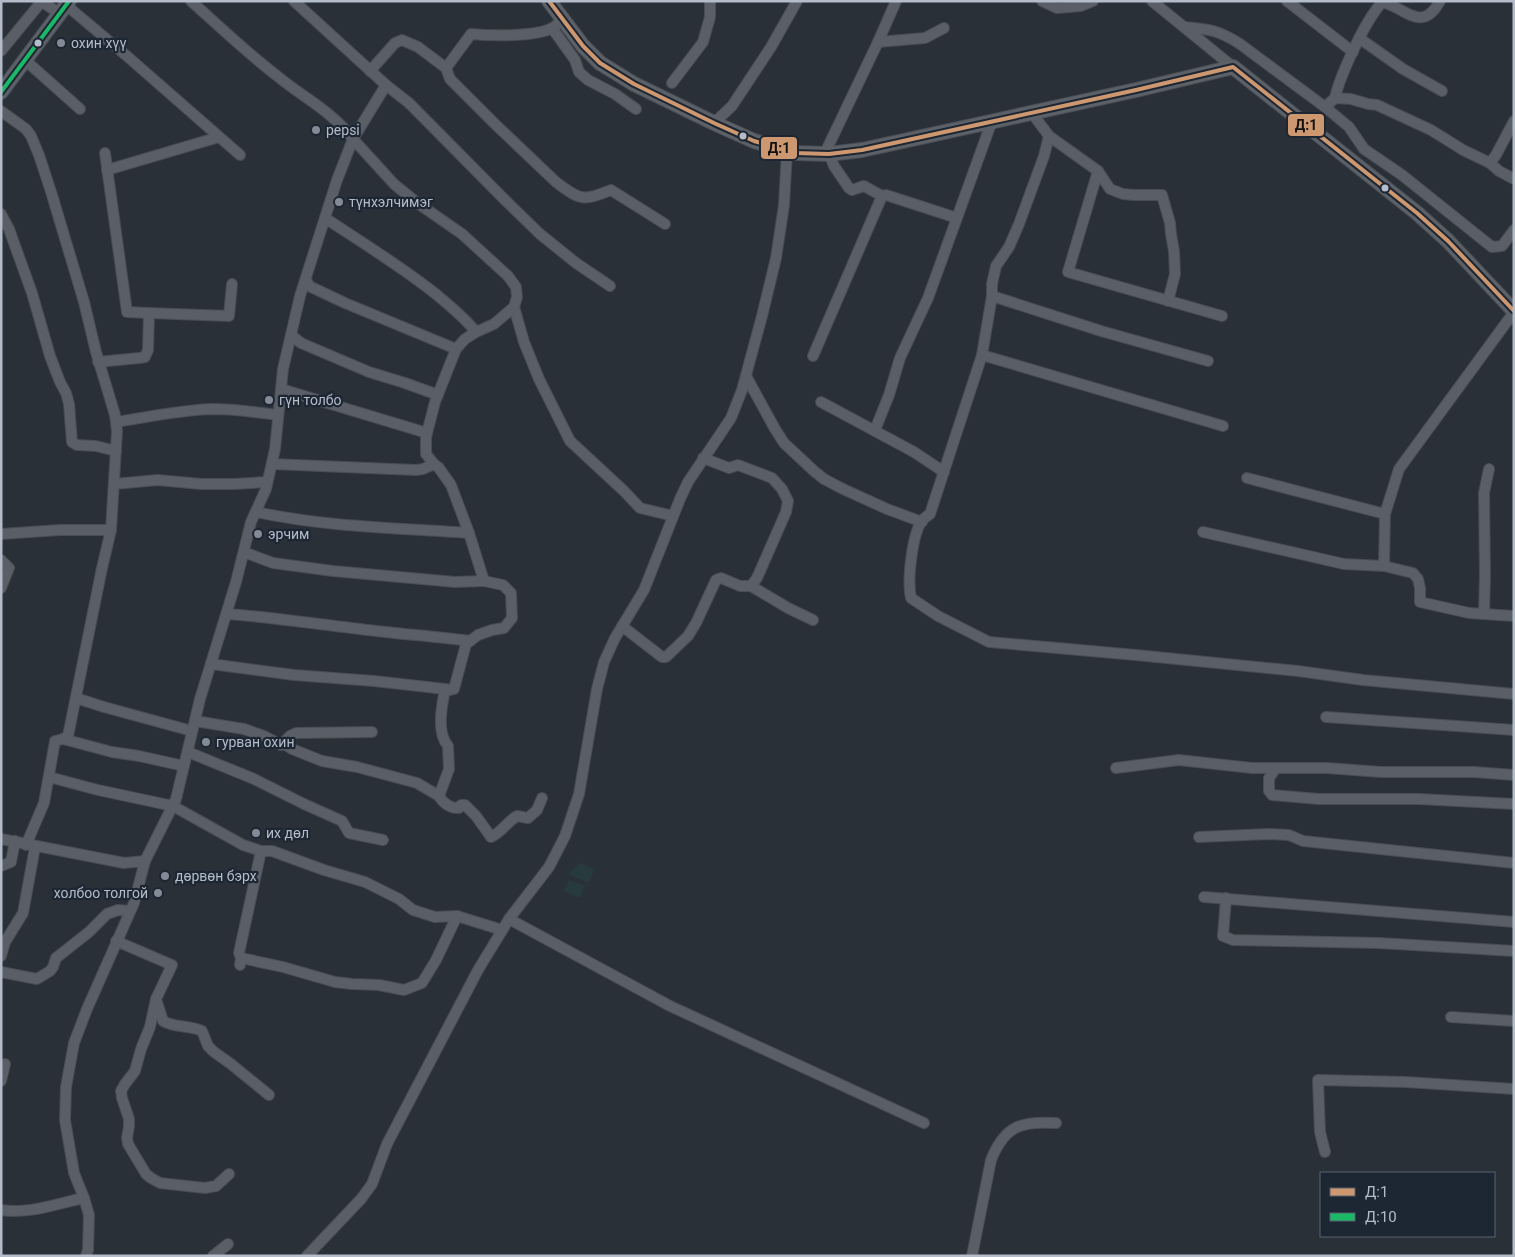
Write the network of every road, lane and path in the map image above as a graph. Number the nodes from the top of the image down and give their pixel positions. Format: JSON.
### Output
{"nodes":[{"id":1,"x":42,"y":1,"type":"edge"},
{"id":2,"x":191,"y":1,"type":"edge"},
{"id":3,"x":294,"y":1,"type":"edge"},
{"id":4,"x":549,"y":1,"type":"edge"},
{"id":5,"x":710,"y":1,"type":"edge"},
{"id":6,"x":797,"y":1,"type":"edge"},
{"id":7,"x":896,"y":1,"type":"edge"},
{"id":8,"x":1042,"y":1,"type":"edge"},
{"id":9,"x":1093,"y":1,"type":"edge"},
{"id":10,"x":1440,"y":1,"type":"edge"},
{"id":11,"x":1287,"y":2,"type":"edge"},
{"id":12,"x":1385,"y":2,"type":"edge"},
{"id":13,"x":1159,"y":4,"type":"edge"},
{"id":14,"x":65,"y":6,"type":"edge"},
{"id":15,"x":558,"y":23,"type":"junction"},
{"id":16,"x":1184,"y":27,"type":"junction"},
{"id":17,"x":944,"y":28,"type":"dead end"},
{"id":18,"x":1358,"y":38,"type":"junction"},
{"id":19,"x":878,"y":42,"type":"junction"},
{"id":20,"x":1,"y":51,"type":"edge"},
{"id":21,"x":1353,"y":52,"type":"junction"},
{"id":22,"x":25,"y":60,"type":"junction"},
{"id":23,"x":1232,"y":67,"type":"junction"},
{"id":24,"x":446,"y":68,"type":"junction"},
{"id":25,"x":370,"y":71,"type":"junction"},
{"id":26,"x":672,"y":84,"type":"dead end"},
{"id":27,"x":386,"y":85,"type":"junction"},
{"id":28,"x":1442,"y":91,"type":"dead end"},
{"id":29,"x":1,"y":92,"type":"edge"},
{"id":30,"x":1335,"y":98,"type":"junction"},
{"id":31,"x":1325,"y":107,"type":"junction"},
{"id":32,"x":636,"y":108,"type":"dead end"},
{"id":33,"x":80,"y":109,"type":"dead end"},
{"id":34,"x":1,"y":111,"type":"edge"},
{"id":35,"x":1032,"y":113,"type":"junction"},
{"id":36,"x":992,"y":121,"type":"junction"},
{"id":37,"x":1514,"y":121,"type":"edge"},
{"id":38,"x":714,"y":123,"type":"junction"},
{"id":39,"x":1049,"y":136,"type":"junction"},
{"id":40,"x":219,"y":137,"type":"junction"},
{"id":41,"x":353,"y":139,"type":"junction"},
{"id":42,"x":787,"y":151,"type":"junction"},
{"id":43,"x":105,"y":152,"type":"dead end"},
{"id":44,"x":240,"y":155,"type":"dead end"},
{"id":45,"x":827,"y":155,"type":"junction"},
{"id":46,"x":1490,"y":163,"type":"junction"},
{"id":47,"x":108,"y":170,"type":"junction"},
{"id":48,"x":1098,"y":171,"type":"junction"},
{"id":49,"x":1514,"y":179,"type":"edge"},
{"id":50,"x":882,"y":196,"type":"junction"},
{"id":51,"x":1,"y":214,"type":"edge"},
{"id":52,"x":325,"y":218,"type":"junction"},
{"id":53,"x":957,"y":218,"type":"junction"},
{"id":54,"x":665,"y":224,"type":"dead end"},
{"id":55,"x":1514,"y":230,"type":"edge"},
{"id":56,"x":306,"y":279,"type":"junction"},
{"id":57,"x":232,"y":284,"type":"dead end"},
{"id":58,"x":610,"y":286,"type":"dead end"},
{"id":59,"x":992,"y":296,"type":"junction"},
{"id":60,"x":1168,"y":301,"type":"junction"},
{"id":61,"x":514,"y":307,"type":"junction"},
{"id":62,"x":1514,"y":312,"type":"edge"},
{"id":63,"x":149,"y":313,"type":"junction"},
{"id":64,"x":1222,"y":316,"type":"dead end"},
{"id":65,"x":476,"y":332,"type":"junction"},
{"id":66,"x":291,"y":335,"type":"junction"},
{"id":67,"x":456,"y":350,"type":"junction"},
{"id":68,"x":982,"y":355,"type":"junction"},
{"id":69,"x":813,"y":356,"type":"dead end"},
{"id":70,"x":1208,"y":361,"type":"dead end"},
{"id":71,"x":98,"y":362,"type":"junction"},
{"id":72,"x":746,"y":376,"type":"junction"},
{"id":73,"x":281,"y":389,"type":"junction"},
{"id":74,"x":438,"y":395,"type":"junction"},
{"id":75,"x":820,"y":402,"type":"dead end"},
{"id":76,"x":278,"y":416,"type":"junction"},
{"id":77,"x":116,"y":422,"type":"junction"},
{"id":78,"x":1223,"y":426,"type":"dead end"},
{"id":79,"x":875,"y":430,"type":"junction"},
{"id":80,"x":427,"y":433,"type":"junction"},
{"id":81,"x":96,"y":446,"type":"junction"},
{"id":82,"x":116,"y":451,"type":"junction"},
{"id":83,"x":703,"y":458,"type":"junction"},
{"id":84,"x":272,"y":464,"type":"junction"},
{"id":85,"x":434,"y":464,"type":"junction"},
{"id":86,"x":1489,"y":469,"type":"dead end"},
{"id":87,"x":944,"y":472,"type":"junction"},
{"id":88,"x":1247,"y":478,"type":"dead end"},
{"id":89,"x":114,"y":479,"type":"junction"},
{"id":90,"x":267,"y":482,"type":"junction"},
{"id":91,"x":256,"y":512,"type":"junction"},
{"id":92,"x":1385,"y":514,"type":"junction"},
{"id":93,"x":673,"y":516,"type":"junction"},
{"id":94,"x":922,"y":522,"type":"junction"},
{"id":95,"x":111,"y":530,"type":"junction"},
{"id":96,"x":1203,"y":532,"type":"dead end"},
{"id":97,"x":469,"y":533,"type":"junction"},
{"id":98,"x":1,"y":534,"type":"edge"},
{"id":99,"x":244,"y":552,"type":"junction"},
{"id":100,"x":1,"y":560,"type":"edge"},
{"id":101,"x":1384,"y":566,"type":"junction"},
{"id":102,"x":484,"y":581,"type":"junction"},
{"id":103,"x":751,"y":586,"type":"junction"},
{"id":104,"x":1,"y":588,"type":"edge"},
{"id":105,"x":227,"y":614,"type":"junction"},
{"id":106,"x":1484,"y":614,"type":"junction"},
{"id":107,"x":1514,"y":616,"type":"edge"},
{"id":108,"x":813,"y":620,"type":"dead end"},
{"id":109,"x":622,"y":626,"type":"junction"},
{"id":110,"x":470,"y":641,"type":"junction"},
{"id":111,"x":210,"y":664,"type":"junction"},
{"id":112,"x":445,"y":689,"type":"junction"},
{"id":113,"x":1514,"y":694,"type":"edge"},
{"id":114,"x":76,"y":698,"type":"junction"},
{"id":115,"x":1326,"y":717,"type":"dead end"},
{"id":116,"x":194,"y":726,"type":"junction"},
{"id":117,"x":1514,"y":730,"type":"edge"},
{"id":118,"x":372,"y":732,"type":"dead end"},
{"id":119,"x":63,"y":739,"type":"junction"},
{"id":120,"x":280,"y":745,"type":"junction"},
{"id":121,"x":188,"y":752,"type":"junction"},
{"id":122,"x":184,"y":766,"type":"junction"},
{"id":123,"x":1116,"y":768,"type":"dead end"},
{"id":124,"x":1276,"y":768,"type":"junction"},
{"id":125,"x":1514,"y":775,"type":"edge"},
{"id":126,"x":49,"y":777,"type":"junction"},
{"id":127,"x":439,"y":796,"type":"junction"},
{"id":128,"x":542,"y":798,"type":"dead end"},
{"id":129,"x":1514,"y":804,"type":"edge"},
{"id":130,"x":173,"y":806,"type":"junction"},
{"id":131,"x":1199,"y":837,"type":"dead end"},
{"id":132,"x":1,"y":839,"type":"edge"},
{"id":133,"x":383,"y":840,"type":"dead end"},
{"id":134,"x":15,"y":841,"type":"junction"},
{"id":135,"x":30,"y":846,"type":"junction"},
{"id":136,"x":261,"y":851,"type":"junction"},
{"id":137,"x":145,"y":861,"type":"junction"},
{"id":138,"x":1514,"y":863,"type":"edge"},
{"id":139,"x":1,"y":866,"type":"edge"},
{"id":140,"x":1204,"y":897,"type":"dead end"},
{"id":141,"x":1226,"y":898,"type":"junction"},
{"id":142,"x":130,"y":911,"type":"junction"},
{"id":143,"x":457,"y":916,"type":"junction"},
{"id":144,"x":509,"y":919,"type":"junction"},
{"id":145,"x":1514,"y":922,"type":"edge"},
{"id":146,"x":502,"y":930,"type":"junction"},
{"id":147,"x":116,"y":941,"type":"junction"},
{"id":148,"x":1514,"y":951,"type":"edge"},
{"id":149,"x":1,"y":956,"type":"edge"},
{"id":150,"x":1,"y":972,"type":"edge"},
{"id":151,"x":156,"y":999,"type":"junction"},
{"id":152,"x":1451,"y":1017,"type":"dead end"},
{"id":153,"x":1514,"y":1021,"type":"edge"},
{"id":154,"x":5,"y":1064,"type":"dead end"},
{"id":155,"x":1,"y":1080,"type":"edge"},
{"id":156,"x":1514,"y":1089,"type":"edge"},
{"id":157,"x":270,"y":1095,"type":"dead end"},
{"id":158,"x":924,"y":1123,"type":"dead end"},
{"id":159,"x":1056,"y":1123,"type":"dead end"},
{"id":160,"x":1325,"y":1152,"type":"dead end"},
{"id":161,"x":229,"y":1174,"type":"dead end"},
{"id":162,"x":84,"y":1198,"type":"junction"},
{"id":163,"x":1,"y":1210,"type":"edge"},
{"id":164,"x":228,"y":1244,"type":"dead end"},
{"id":165,"x":86,"y":1256,"type":"edge"},
{"id":166,"x":213,"y":1256,"type":"edge"},
{"id":167,"x":307,"y":1256,"type":"edge"},
{"id":168,"x":972,"y":1256,"type":"edge"}],
"edges":[{"from":1,"to":14,"type":"street"},
{"from":1,"to":20,"type":"street"},
{"from":2,"to":41,"type":"street"},
{"from":3,"to":25,"type":"street"},
{"from":4,"to":15,"type":"main road"},
{"from":5,"to":26,"type":"street"},
{"from":6,"to":38,"type":"street"},
{"from":7,"to":19,"type":"street"},
{"from":8,"to":9,"type":"street"},
{"from":10,"to":12,"type":"street"},
{"from":11,"to":21,"type":"street"},
{"from":12,"to":18,"type":"street"},
{"from":13,"to":16,"type":"street"},
{"from":14,"to":22,"type":"main road"},
{"from":14,"to":40,"type":"street"},
{"from":15,"to":24,"type":"street"},
{"from":15,"to":32,"type":"street"},
{"from":15,"to":38,"type":"main road"},
{"from":16,"to":23,"type":"street"},
{"from":16,"to":31,"type":"street"},
{"from":17,"to":19,"type":"street"},
{"from":18,"to":21,"type":"street"},
{"from":18,"to":28,"type":"street"},
{"from":19,"to":45,"type":"street"},
{"from":21,"to":30,"type":"street"},
{"from":22,"to":29,"type":"main road"},
{"from":22,"to":33,"type":"street"},
{"from":23,"to":35,"type":"main road"},
{"from":23,"to":62,"type":"main road"},
{"from":24,"to":25,"type":"street"},
{"from":24,"to":54,"type":"street"},
{"from":25,"to":27,"type":"street"},
{"from":27,"to":41,"type":"street"},
{"from":27,"to":58,"type":"street"},
{"from":30,"to":31,"type":"street"},
{"from":30,"to":46,"type":"street"},
{"from":31,"to":55,"type":"street"},
{"from":34,"to":71,"type":"street"},
{"from":35,"to":36,"type":"main road"},
{"from":35,"to":39,"type":"street"},
{"from":36,"to":45,"type":"main road"},
{"from":36,"to":53,"type":"street"},
{"from":37,"to":46,"type":"street"},
{"from":38,"to":42,"type":"main road"},
{"from":39,"to":48,"type":"street"},
{"from":39,"to":59,"type":"street"},
{"from":40,"to":44,"type":"street"},
{"from":40,"to":47,"type":"street"},
{"from":41,"to":52,"type":"street"},
{"from":41,"to":61,"type":"street"},
{"from":42,"to":45,"type":"main road"},
{"from":42,"to":72,"type":"street"},
{"from":43,"to":47,"type":"street"},
{"from":45,"to":50,"type":"street"},
{"from":46,"to":49,"type":"street"},
{"from":47,"to":63,"type":"street"},
{"from":48,"to":60,"type":"street"},
{"from":48,"to":60,"type":"street"},
{"from":50,"to":53,"type":"street"},
{"from":50,"to":69,"type":"street"},
{"from":51,"to":81,"type":"street"},
{"from":52,"to":56,"type":"street"},
{"from":52,"to":65,"type":"street"},
{"from":53,"to":79,"type":"street"},
{"from":56,"to":66,"type":"street"},
{"from":56,"to":67,"type":"street"},
{"from":57,"to":63,"type":"street"},
{"from":59,"to":68,"type":"street"},
{"from":59,"to":70,"type":"street"},
{"from":60,"to":64,"type":"street"},
{"from":61,"to":65,"type":"street"},
{"from":61,"to":93,"type":"street"},
{"from":62,"to":92,"type":"street"},
{"from":63,"to":71,"type":"street"},
{"from":65,"to":67,"type":"street"},
{"from":66,"to":73,"type":"street"},
{"from":66,"to":74,"type":"street"},
{"from":67,"to":74,"type":"street"},
{"from":68,"to":78,"type":"street"},
{"from":68,"to":87,"type":"street"},
{"from":71,"to":77,"type":"street"},
{"from":72,"to":83,"type":"street"},
{"from":72,"to":94,"type":"street"},
{"from":73,"to":76,"type":"street"},
{"from":73,"to":80,"type":"street"},
{"from":74,"to":80,"type":"street"},
{"from":75,"to":79,"type":"street"},
{"from":76,"to":77,"type":"street"},
{"from":76,"to":84,"type":"street"},
{"from":77,"to":82,"type":"street"},
{"from":79,"to":87,"type":"street"},
{"from":80,"to":85,"type":"street"},
{"from":81,"to":82,"type":"street"},
{"from":81,"to":89,"type":"street"},
{"from":82,"to":89,"type":"street"},
{"from":83,"to":93,"type":"street"},
{"from":83,"to":103,"type":"street"},
{"from":84,"to":85,"type":"street"},
{"from":84,"to":90,"type":"street"},
{"from":85,"to":97,"type":"street"},
{"from":86,"to":106,"type":"street"},
{"from":87,"to":94,"type":"street"},
{"from":88,"to":92,"type":"street"},
{"from":89,"to":90,"type":"street"},
{"from":89,"to":95,"type":"street"},
{"from":90,"to":91,"type":"street"},
{"from":91,"to":97,"type":"street"},
{"from":91,"to":99,"type":"street"},
{"from":92,"to":101,"type":"street"},
{"from":93,"to":109,"type":"street"},
{"from":94,"to":113,"type":"street"},
{"from":95,"to":98,"type":"street"},
{"from":95,"to":114,"type":"street"},
{"from":96,"to":101,"type":"street"},
{"from":97,"to":102,"type":"street"},
{"from":99,"to":102,"type":"street"},
{"from":99,"to":105,"type":"street"},
{"from":100,"to":104,"type":"street"},
{"from":101,"to":106,"type":"street"},
{"from":102,"to":110,"type":"street"},
{"from":103,"to":108,"type":"street"},
{"from":103,"to":109,"type":"street"},
{"from":105,"to":110,"type":"street"},
{"from":105,"to":111,"type":"street"},
{"from":106,"to":107,"type":"street"},
{"from":109,"to":144,"type":"street"},
{"from":110,"to":112,"type":"street"},
{"from":111,"to":112,"type":"street"},
{"from":111,"to":116,"type":"street"},
{"from":112,"to":127,"type":"street"},
{"from":114,"to":116,"type":"street"},
{"from":114,"to":119,"type":"street"},
{"from":115,"to":117,"type":"street"},
{"from":116,"to":120,"type":"street"},
{"from":116,"to":121,"type":"street"},
{"from":118,"to":120,"type":"street"},
{"from":119,"to":122,"type":"street"},
{"from":119,"to":126,"type":"street"},
{"from":120,"to":127,"type":"street"},
{"from":121,"to":122,"type":"street"},
{"from":121,"to":133,"type":"street"},
{"from":122,"to":130,"type":"street"},
{"from":123,"to":124,"type":"street"},
{"from":124,"to":125,"type":"street"},
{"from":124,"to":129,"type":"street"},
{"from":126,"to":130,"type":"street"},
{"from":126,"to":135,"type":"street"},
{"from":127,"to":128,"type":"street"},
{"from":130,"to":136,"type":"street"},
{"from":130,"to":137,"type":"street"},
{"from":131,"to":138,"type":"street"},
{"from":132,"to":134,"type":"street"},
{"from":134,"to":135,"type":"street"},
{"from":134,"to":139,"type":"street"},
{"from":135,"to":137,"type":"street"},
{"from":135,"to":149,"type":"street"},
{"from":136,"to":143,"type":"street"},
{"from":136,"to":143,"type":"street"},
{"from":137,"to":142,"type":"street"},
{"from":140,"to":141,"type":"street"},
{"from":141,"to":145,"type":"street"},
{"from":141,"to":148,"type":"street"},
{"from":142,"to":147,"type":"street"},
{"from":142,"to":150,"type":"street"},
{"from":143,"to":146,"type":"street"},
{"from":144,"to":146,"type":"street"},
{"from":144,"to":158,"type":"street"},
{"from":146,"to":167,"type":"street"},
{"from":147,"to":151,"type":"street"},
{"from":147,"to":162,"type":"street"},
{"from":151,"to":157,"type":"street"},
{"from":151,"to":161,"type":"street"},
{"from":152,"to":153,"type":"street"},
{"from":154,"to":155,"type":"street"},
{"from":156,"to":160,"type":"street"},
{"from":159,"to":168,"type":"street"},
{"from":162,"to":163,"type":"street"},
{"from":162,"to":165,"type":"street"},
{"from":164,"to":166,"type":"street"}]}
